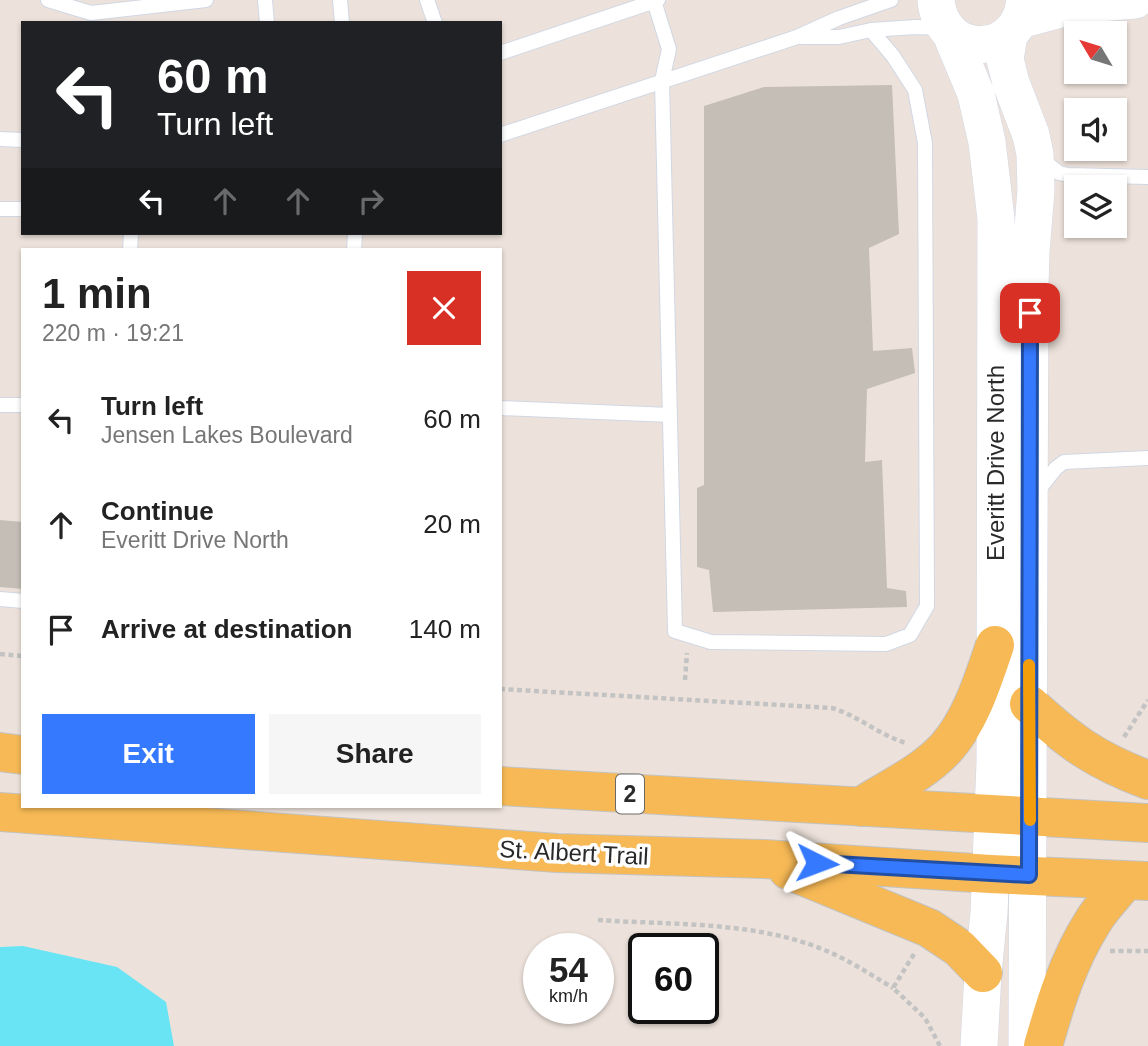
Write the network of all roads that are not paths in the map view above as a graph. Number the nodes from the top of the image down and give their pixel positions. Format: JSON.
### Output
{"nodes":[{"id":1,"x":48,"y":0,"type":"edge"},
{"id":2,"x":206,"y":0,"type":"edge"},
{"id":3,"x":265,"y":0,"type":"edge"},
{"id":4,"x":340,"y":0,"type":"edge"},
{"id":5,"x":427,"y":0,"type":"edge"},
{"id":6,"x":891,"y":0,"type":"edge"},
{"id":7,"x":1135,"y":0,"type":"edge"},
{"id":8,"x":656,"y":1,"type":"edge"},
{"id":9,"x":1018,"y":18,"type":"edge"},
{"id":10,"x":267,"y":21,"type":"edge"},
{"id":11,"x":342,"y":21,"type":"edge"},
{"id":12,"x":434,"y":21,"type":"edge"},
{"id":13,"x":945,"y":21,"type":"edge"},
{"id":14,"x":871,"y":30,"type":"junction"},
{"id":15,"x":797,"y":37,"type":"junction"},
{"id":16,"x":502,"y":52,"type":"edge"},
{"id":17,"x":662,"y":81,"type":"junction"},
{"id":18,"x":502,"y":134,"type":"edge"},
{"id":19,"x":0,"y":139,"type":"edge"},
{"id":20,"x":21,"y":140,"type":"edge"},
{"id":21,"x":1035,"y":154,"type":"junction"},
{"id":22,"x":1148,"y":177,"type":"edge"},
{"id":23,"x":0,"y":209,"type":"edge"},
{"id":24,"x":21,"y":209,"type":"edge"},
{"id":25,"x":0,"y":405,"type":"edge"},
{"id":26,"x":21,"y":405,"type":"edge"},
{"id":27,"x":502,"y":408,"type":"edge"},
{"id":28,"x":670,"y":415,"type":"junction"},
{"id":29,"x":1148,"y":458,"type":"edge"},
{"id":30,"x":1031,"y":499,"type":"junction"},
{"id":31,"x":0,"y":599,"type":"edge"},
{"id":32,"x":21,"y":601,"type":"edge"},
{"id":33,"x":995,"y":645,"type":"junction"},
{"id":34,"x":1029,"y":704,"type":"junction"},
{"id":35,"x":0,"y":752,"type":"edge"},
{"id":36,"x":21,"y":755,"type":"edge"},
{"id":37,"x":1148,"y":780,"type":"edge"},
{"id":38,"x":502,"y":786,"type":"edge"},
{"id":39,"x":860,"y":807,"type":"junction"},
{"id":40,"x":0,"y":812,"type":"edge"},
{"id":41,"x":1011,"y":816,"type":"junction"},
{"id":42,"x":1148,"y":823,"type":"edge"},
{"id":43,"x":764,"y":859,"type":"junction"},
{"id":44,"x":990,"y":874,"type":"junction"},
{"id":45,"x":1029,"y":875,"type":"junction"},
{"id":46,"x":1137,"y":881,"type":"edge"},
{"id":47,"x":983,"y":973,"type":"junction"},
{"id":48,"x":979,"y":1046,"type":"edge"},
{"id":49,"x":1027,"y":1046,"type":"edge"},
{"id":50,"x":1043,"y":1046,"type":"edge"}],
"edges":[{"from":1,"to":2,"type":"lane"},
{"from":3,"to":10,"type":"lane"},
{"from":4,"to":11,"type":"lane"},
{"from":5,"to":12,"type":"lane"},
{"from":6,"to":15,"type":"lane"},
{"from":7,"to":9,"type":"street"},
{"from":8,"to":16,"type":"lane"},
{"from":8,"to":17,"type":"lane"},
{"from":9,"to":13,"type":"street"},
{"from":9,"to":21,"type":"street","name":"Everitt Drive North"},
{"from":13,"to":14,"type":"lane"},
{"from":13,"to":33,"type":"street","name":"Everitt Drive North"},
{"from":14,"to":15,"type":"lane"},
{"from":14,"to":28,"type":"lane"},
{"from":15,"to":17,"type":"lane"},
{"from":17,"to":18,"type":"lane"},
{"from":17,"to":28,"type":"lane"},
{"from":19,"to":20,"type":"lane"},
{"from":21,"to":22,"type":"lane"},
{"from":21,"to":30,"type":"street","name":"Everitt Drive North"},
{"from":23,"to":24,"type":"lane"},
{"from":25,"to":26,"type":"lane"},
{"from":27,"to":28,"type":"lane"},
{"from":29,"to":30,"type":"lane"},
{"from":30,"to":34,"type":"street","name":"Everitt Drive North"},
{"from":31,"to":32,"type":"lane"},
{"from":33,"to":39,"type":"main road"},
{"from":33,"to":41,"type":"street","name":"Everitt Drive North"},
{"from":34,"to":37,"type":"main road"},
{"from":34,"to":41,"type":"street","name":"Everitt Drive North"},
{"from":35,"to":36,"type":"main road"},
{"from":38,"to":39,"type":"main road","number":"2"},
{"from":39,"to":41,"type":"main road","number":"2"},
{"from":40,"to":43,"type":"main road","name":"St. Albert Trail"},
{"from":41,"to":42,"type":"main road","number":"2"},
{"from":41,"to":44,"type":"street"},
{"from":41,"to":45,"type":"street"},
{"from":43,"to":44,"type":"main road","name":"St. Albert Trail"},
{"from":43,"to":47,"type":"main road"},
{"from":44,"to":45,"type":"main road","name":"St. Albert Trail"},
{"from":44,"to":47,"type":"street"},
{"from":45,"to":46,"type":"main road","name":"St. Albert Trail"},
{"from":45,"to":49,"type":"street"},
{"from":46,"to":50,"type":"main road"},
{"from":47,"to":48,"type":"street"}]}
